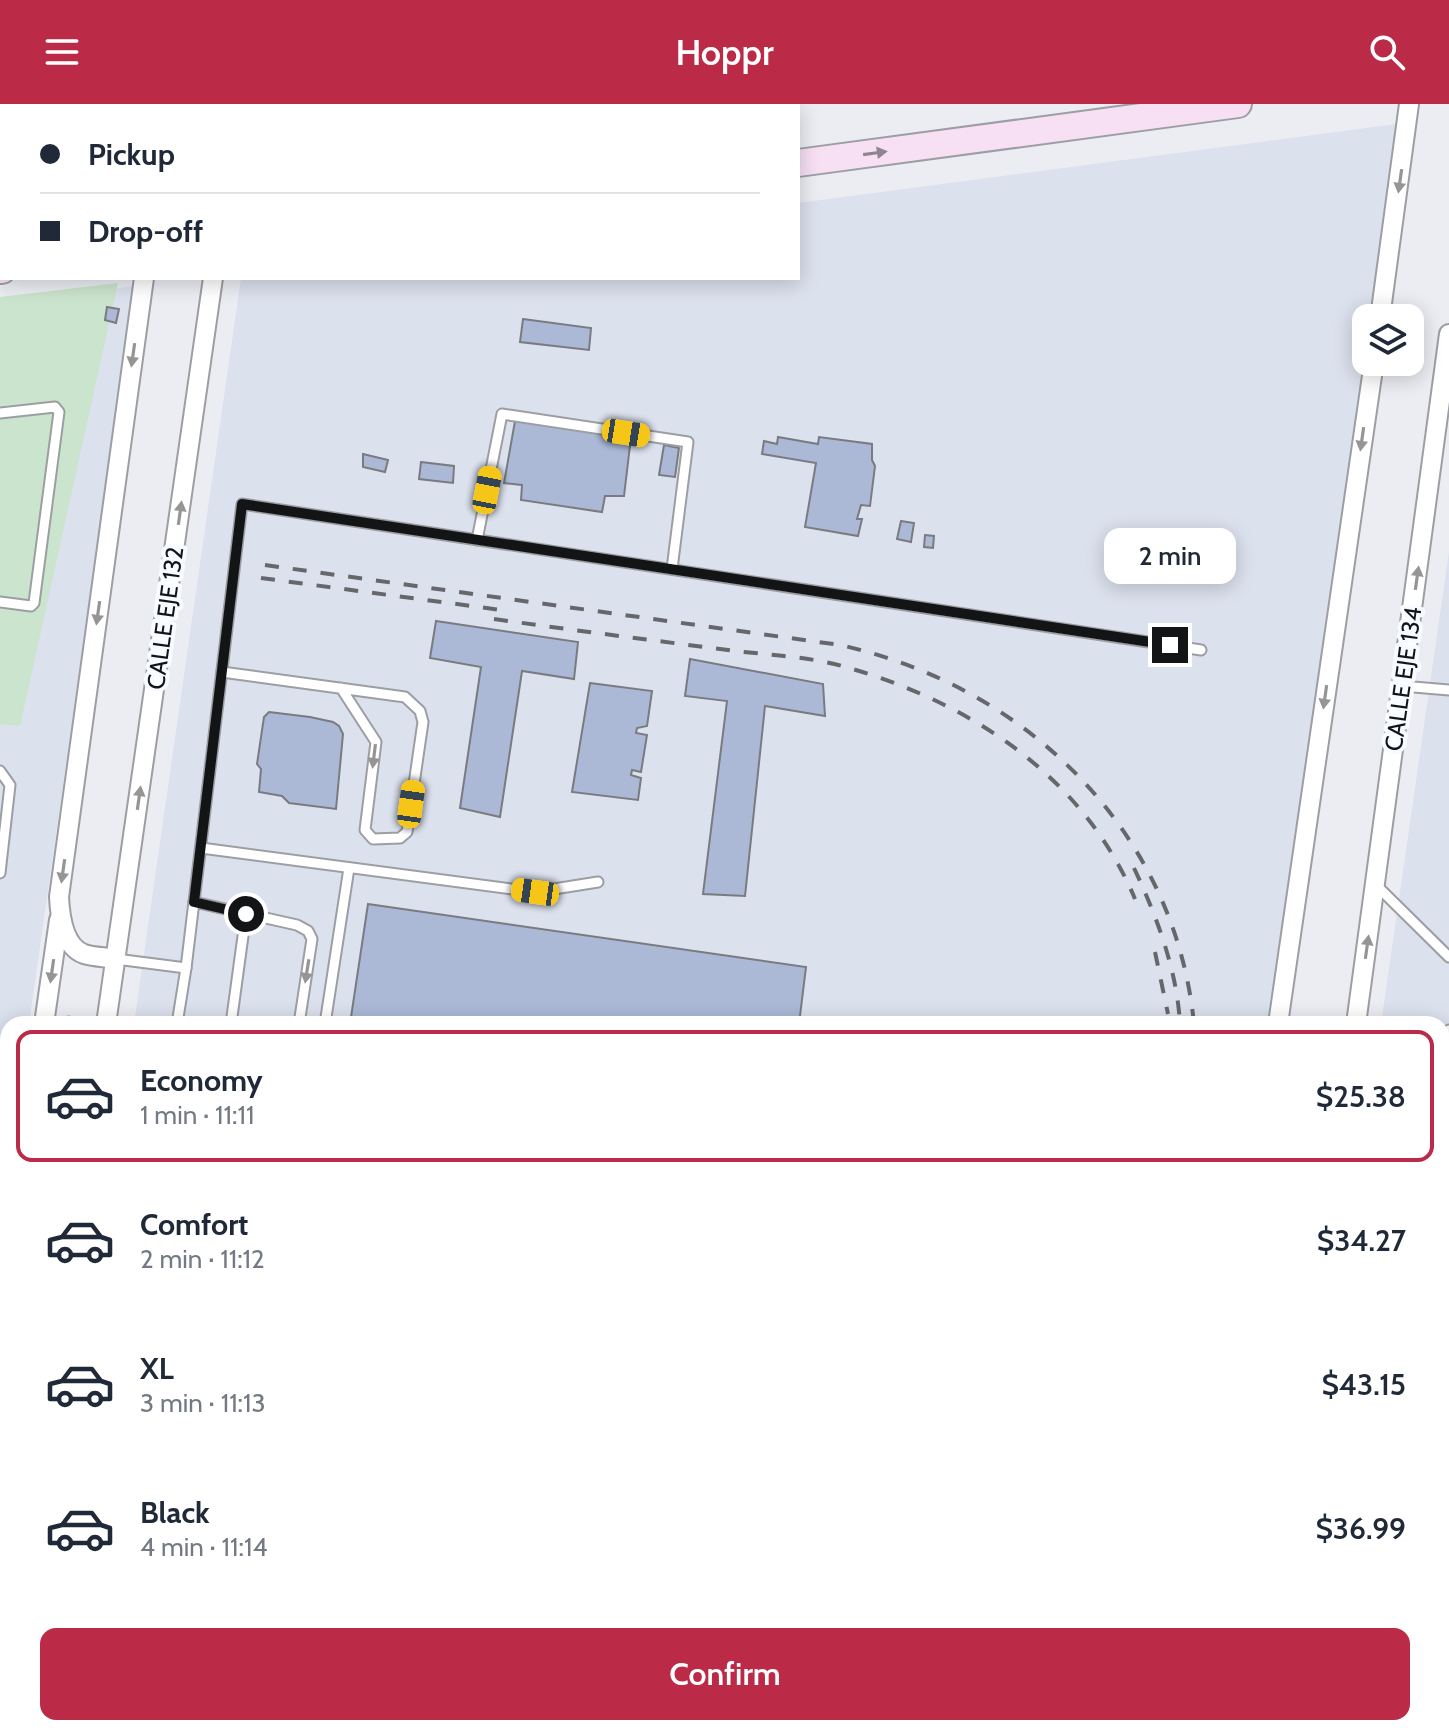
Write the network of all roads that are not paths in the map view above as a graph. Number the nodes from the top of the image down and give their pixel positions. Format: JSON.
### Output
{"nodes":[{"id":1,"x":1238,"y":104,"type":"edge"},
{"id":2,"x":1409,"y":104,"type":"edge"},
{"id":3,"x":800,"y":163,"type":"edge"},
{"id":4,"x":144,"y":280,"type":"edge"},
{"id":5,"x":213,"y":280,"type":"edge"},
{"id":6,"x":1382,"y":304,"type":"edge"},
{"id":7,"x":1449,"y":334,"type":"edge"},
{"id":8,"x":1372,"y":376,"type":"edge"},
{"id":9,"x":0,"y":413,"type":"edge"},
{"id":10,"x":477,"y":540,"type":"junction"},
{"id":11,"x":672,"y":569,"type":"junction"},
{"id":12,"x":0,"y":602,"type":"edge"},
{"id":13,"x":1201,"y":650,"type":"dead end"},
{"id":14,"x":222,"y":672,"type":"junction"},
{"id":15,"x":1402,"y":686,"type":"junction"},
{"id":16,"x":341,"y":688,"type":"junction"},
{"id":17,"x":1449,"y":690,"type":"edge"},
{"id":18,"x":0,"y":771,"type":"edge"},
{"id":19,"x":201,"y":848,"type":"junction"},
{"id":20,"x":349,"y":868,"type":"junction"},
{"id":21,"x":0,"y":873,"type":"edge"},
{"id":22,"x":598,"y":882,"type":"dead end"},
{"id":23,"x":1376,"y":885,"type":"junction"},
{"id":24,"x":194,"y":902,"type":"junction"},
{"id":25,"x":246,"y":914,"type":"junction"},
{"id":26,"x":60,"y":917,"type":"junction"},
{"id":27,"x":1449,"y":957,"type":"edge"},
{"id":28,"x":116,"y":959,"type":"junction"},
{"id":29,"x":186,"y":968,"type":"junction"},
{"id":30,"x":45,"y":1016,"type":"edge"},
{"id":31,"x":107,"y":1016,"type":"edge"},
{"id":32,"x":178,"y":1016,"type":"edge"},
{"id":33,"x":232,"y":1016,"type":"edge"},
{"id":34,"x":300,"y":1016,"type":"edge"},
{"id":35,"x":326,"y":1016,"type":"edge"},
{"id":36,"x":1279,"y":1016,"type":"edge"},
{"id":37,"x":1357,"y":1016,"type":"edge"}],
"edges":[{"from":3,"to":1,"type":"street","one_way":true},
{"from":2,"to":6,"type":"street","one_way":true},
{"from":4,"to":26,"type":"street","one_way":true},
{"from":28,"to":5,"type":"street","name":"CALLE EJE 132","one_way":true},
{"from":15,"to":7,"type":"street","name":"CALLE EJE 134","one_way":true},
{"from":8,"to":36,"type":"street","one_way":true},
{"from":9,"to":12,"type":"lane"},
{"from":10,"to":11,"type":"lane"},
{"from":10,"to":11,"type":"lane"},
{"from":10,"to":14,"type":"lane"},
{"from":11,"to":13,"type":"lane"},
{"from":14,"to":16,"type":"lane"},
{"from":14,"to":19,"type":"lane"},
{"from":15,"to":17,"type":"lane"},
{"from":15,"to":23,"type":"street","name":"CALLE EJE 134"},
{"from":16,"to":16,"type":"lane","one_way":true},
{"from":18,"to":21,"type":"lane"},
{"from":19,"to":20,"type":"lane"},
{"from":19,"to":24,"type":"lane"},
{"from":20,"to":22,"type":"lane"},
{"from":20,"to":35,"type":"lane"},
{"from":23,"to":27,"type":"lane"},
{"from":37,"to":23,"type":"street","name":"CALLE EJE 134","one_way":true},
{"from":24,"to":25,"type":"lane"},
{"from":24,"to":29,"type":"lane"},
{"from":25,"to":33,"type":"lane"},
{"from":25,"to":34,"type":"lane","one_way":true},
{"from":26,"to":28,"type":"street"},
{"from":26,"to":30,"type":"street","one_way":true},
{"from":28,"to":29,"type":"lane"},
{"from":28,"to":31,"type":"street","name":"CALLE EJE 132"},
{"from":29,"to":32,"type":"lane"}]}
